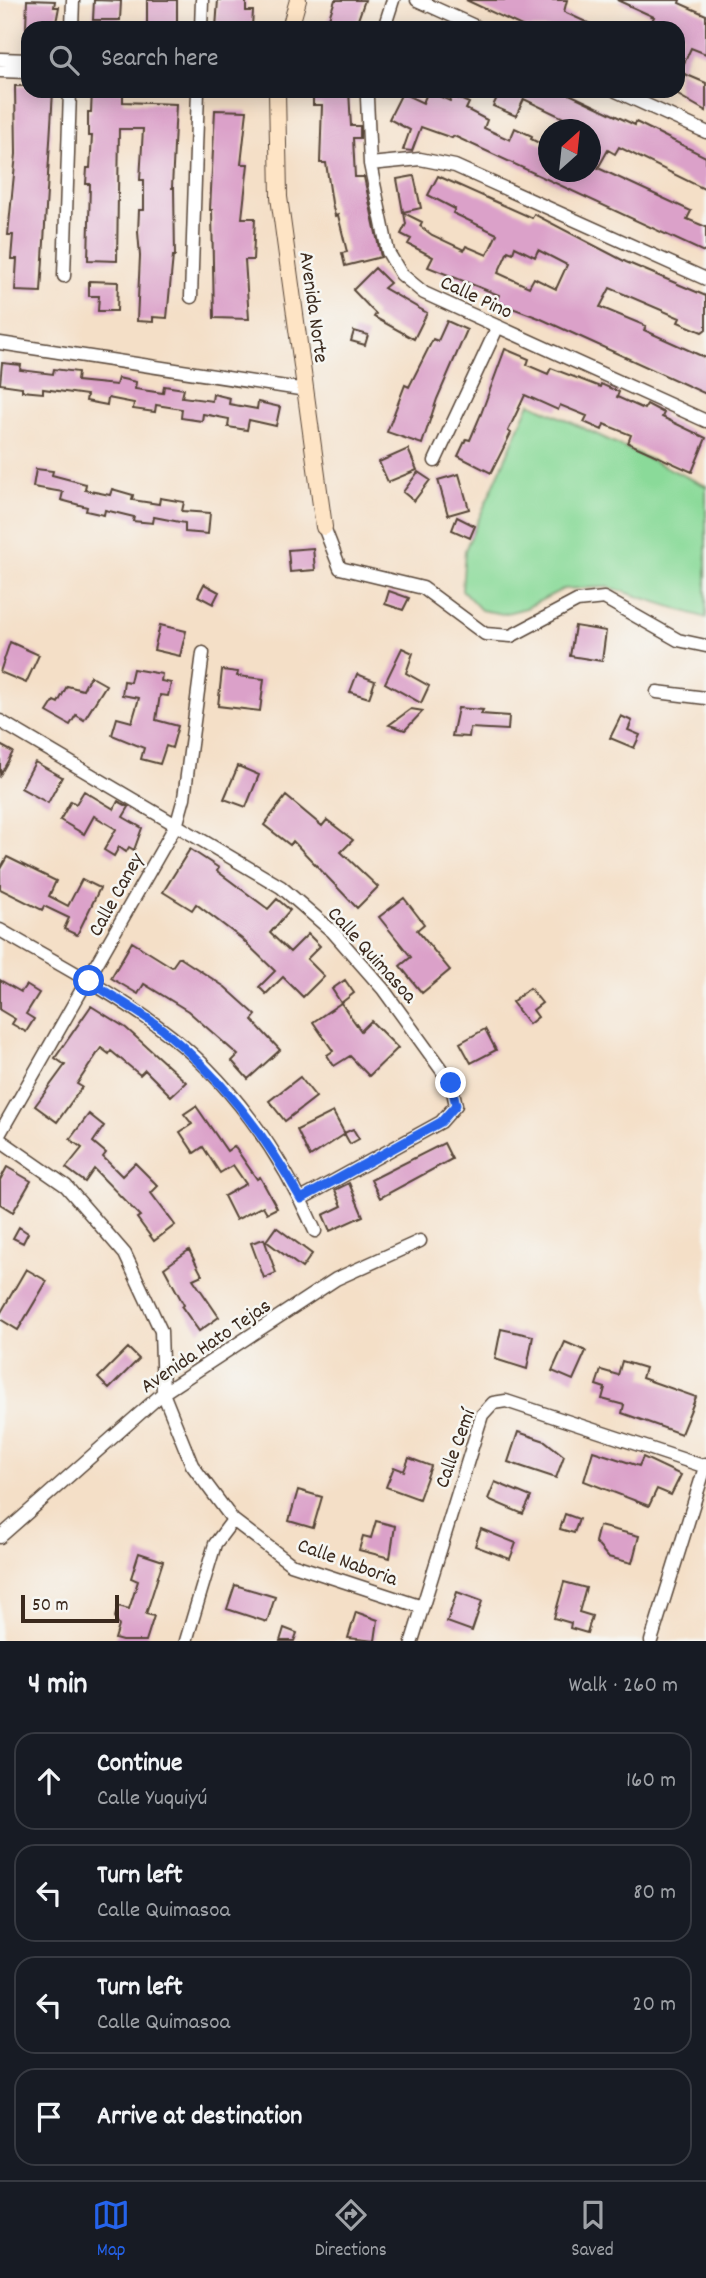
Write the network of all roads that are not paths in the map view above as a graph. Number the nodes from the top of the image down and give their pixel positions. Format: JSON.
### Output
{"nodes":[{"id":1,"x":73,"y":0,"type":"edge"},
{"id":2,"x":202,"y":0,"type":"edge"},
{"id":3,"x":298,"y":0,"type":"edge"},
{"id":4,"x":393,"y":0,"type":"edge"},
{"id":5,"x":418,"y":0,"type":"edge"},
{"id":6,"x":72,"y":21,"type":"edge"},
{"id":7,"x":201,"y":21,"type":"edge"},
{"id":8,"x":292,"y":21,"type":"edge"},
{"id":9,"x":386,"y":21,"type":"edge"},
{"id":10,"x":464,"y":21,"type":"edge"},
{"id":11,"x":0,"y":59,"type":"edge"},
{"id":12,"x":21,"y":60,"type":"edge"},
{"id":13,"x":0,"y":71,"type":"edge"},
{"id":14,"x":21,"y":72,"type":"edge"},
{"id":15,"x":70,"y":98,"type":"edge"},
{"id":16,"x":198,"y":98,"type":"edge"},
{"id":17,"x":273,"y":98,"type":"edge"},
{"id":18,"x":367,"y":98,"type":"dead end"},
{"id":19,"x":631,"y":98,"type":"edge"},
{"id":20,"x":706,"y":132,"type":"edge"},
{"id":21,"x":370,"y":164,"type":"junction"},
{"id":22,"x":64,"y":276,"type":"dead end"},
{"id":23,"x":706,"y":279,"type":"edge"},
{"id":24,"x":191,"y":298,"type":"dead end"},
{"id":25,"x":498,"y":326,"type":"junction"},
{"id":26,"x":0,"y":343,"type":"edge"},
{"id":27,"x":306,"y":390,"type":"junction"},
{"id":28,"x":706,"y":421,"type":"edge"},
{"id":29,"x":435,"y":461,"type":"dead end"},
{"id":30,"x":324,"y":527,"type":"joint"},
{"id":31,"x":706,"y":646,"type":"edge"},
{"id":32,"x":203,"y":653,"type":"dead end"},
{"id":33,"x":657,"y":692,"type":"dead end"},
{"id":34,"x":706,"y":698,"type":"edge"},
{"id":35,"x":0,"y":721,"type":"edge"},
{"id":36,"x":177,"y":823,"type":"junction"},
{"id":37,"x":0,"y":930,"type":"edge"},
{"id":38,"x":89,"y":981,"type":"junction"},
{"id":39,"x":0,"y":1133,"type":"edge"},
{"id":40,"x":0,"y":1140,"type":"edge"},
{"id":41,"x":301,"y":1199,"type":"junction"},
{"id":42,"x":315,"y":1231,"type":"dead end"},
{"id":43,"x":420,"y":1241,"type":"dead end"},
{"id":44,"x":163,"y":1393,"type":"junction"},
{"id":45,"x":706,"y":1466,"type":"edge"},
{"id":46,"x":233,"y":1520,"type":"junction"},
{"id":47,"x":0,"y":1537,"type":"edge"},
{"id":48,"x":422,"y":1607,"type":"junction"},
{"id":49,"x":186,"y":1641,"type":"edge"},
{"id":50,"x":412,"y":1641,"type":"edge"},
{"id":51,"x":651,"y":1641,"type":"edge"}],
"edges":[{"from":1,"to":6,"type":"street"},
{"from":2,"to":7,"type":"street"},
{"from":3,"to":8,"type":"street"},
{"from":4,"to":9,"type":"street"},
{"from":5,"to":10,"type":"street"},
{"from":11,"to":12,"type":"street"},
{"from":13,"to":14,"type":"street"},
{"from":15,"to":22,"type":"street"},
{"from":16,"to":24,"type":"street"},
{"from":17,"to":27,"type":"street","name":"Avenida Norte"},
{"from":18,"to":21,"type":"street","name":"Calle Pino"},
{"from":19,"to":20,"type":"street"},
{"from":21,"to":23,"type":"street"},
{"from":21,"to":25,"type":"street","name":"Calle Pino"},
{"from":25,"to":28,"type":"street","name":"Calle Pino"},
{"from":25,"to":29,"type":"street"},
{"from":26,"to":27,"type":"street"},
{"from":27,"to":30,"type":"street","name":"Avenida Norte"},
{"from":30,"to":31,"type":"street"},
{"from":32,"to":36,"type":"street","name":"Calle Caney"},
{"from":33,"to":34,"type":"street"},
{"from":35,"to":36,"type":"street","name":"Calle Quimasoa"},
{"from":36,"to":38,"type":"street","name":"Calle Caney"},
{"from":36,"to":41,"type":"street","name":"Calle Quimasoa"},
{"from":37,"to":38,"type":"street"},
{"from":38,"to":39,"type":"street","name":"Calle Caney"},
{"from":38,"to":41,"type":"street"},
{"from":40,"to":44,"type":"street","name":"Calle Naboria"},
{"from":41,"to":42,"type":"street"},
{"from":43,"to":44,"type":"street","name":"Avenida Hato Tejas"},
{"from":44,"to":46,"type":"street","name":"Calle Naboria"},
{"from":44,"to":47,"type":"street","name":"Avenida Hato Tejas"},
{"from":45,"to":48,"type":"street","name":"Calle Cemí"},
{"from":45,"to":51,"type":"street"},
{"from":46,"to":48,"type":"street","name":"Calle Naboria"},
{"from":46,"to":49,"type":"street"},
{"from":48,"to":50,"type":"street","name":"Calle Cemí"}]}
